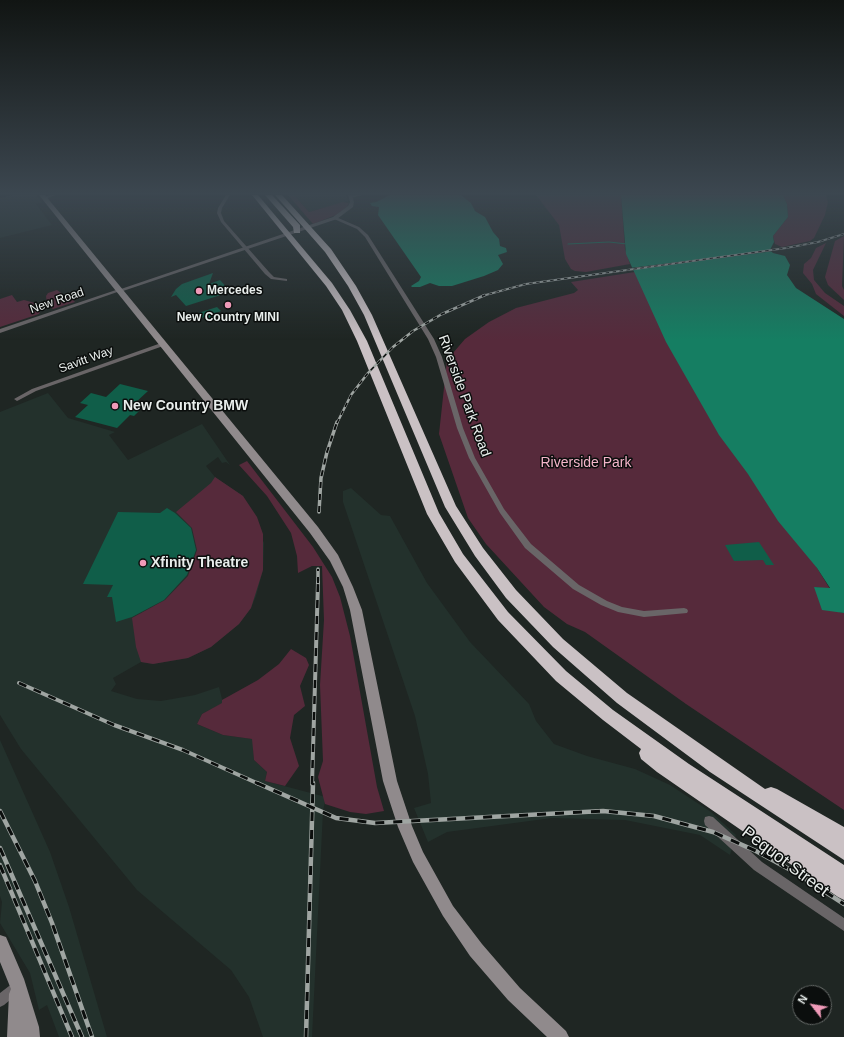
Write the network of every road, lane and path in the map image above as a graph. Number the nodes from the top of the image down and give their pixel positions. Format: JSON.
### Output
{"nodes":[{"id":1,"x":83,"y":243,"type":"edge"},
{"id":2,"x":240,"y":243,"type":"edge"},
{"id":3,"x":262,"y":243,"type":"edge"},
{"id":4,"x":294,"y":243,"type":"edge"},
{"id":5,"x":321,"y":243,"type":"edge"},
{"id":6,"x":372,"y":243,"type":"edge"},
{"id":7,"x":245,"y":249,"type":"junction"},
{"id":8,"x":285,"y":280,"type":"dead end"},
{"id":9,"x":121,"y":290,"type":"junction"},
{"id":10,"x":0,"y":331,"type":"edge"},
{"id":11,"x":164,"y":344,"type":"junction"},
{"id":12,"x":17,"y":399,"type":"dead end"},
{"id":13,"x":684,"y":611,"type":"dead end"},
{"id":14,"x":625,"y":729,"type":"junction"},
{"id":15,"x":739,"y":782,"type":"junction"},
{"id":16,"x":709,"y":821,"type":"dead end"},
{"id":17,"x":844,"y":837,"type":"edge"},
{"id":18,"x":844,"y":851,"type":"edge"},
{"id":19,"x":844,"y":876,"type":"edge"},
{"id":20,"x":844,"y":892,"type":"edge"},
{"id":21,"x":844,"y":925,"type":"edge"},
{"id":22,"x":0,"y":943,"type":"edge"},
{"id":23,"x":18,"y":986,"type":"junction"},
{"id":24,"x":0,"y":1001,"type":"edge"},
{"id":25,"x":16,"y":1037,"type":"edge"},
{"id":26,"x":31,"y":1037,"type":"edge"},
{"id":27,"x":560,"y":1037,"type":"edge"}],
"edges":[{"from":1,"to":9,"type":"main road"},
{"from":2,"to":7,"type":"street"},
{"from":3,"to":7,"type":"street"},
{"from":4,"to":14,"type":"highway"},
{"from":5,"to":15,"type":"highway"},
{"from":6,"to":13,"type":"street","name":"Riverside Park Road"},
{"from":7,"to":8,"type":"street"},
{"from":7,"to":9,"type":"street"},
{"from":9,"to":10,"type":"street","name":"New Road"},
{"from":9,"to":11,"type":"main road"},
{"from":11,"to":12,"type":"street","name":"Savitt Way"},
{"from":11,"to":27,"type":"main road"},
{"from":14,"to":19,"type":"highway"},
{"from":14,"to":20,"type":"highway"},
{"from":15,"to":17,"type":"highway"},
{"from":15,"to":18,"type":"highway"},
{"from":16,"to":21,"type":"street","name":"Pequot Street"},
{"from":22,"to":23,"type":"main road"},
{"from":23,"to":24,"type":"street"},
{"from":23,"to":25,"type":"main road"},
{"from":23,"to":26,"type":"main road"}]}
